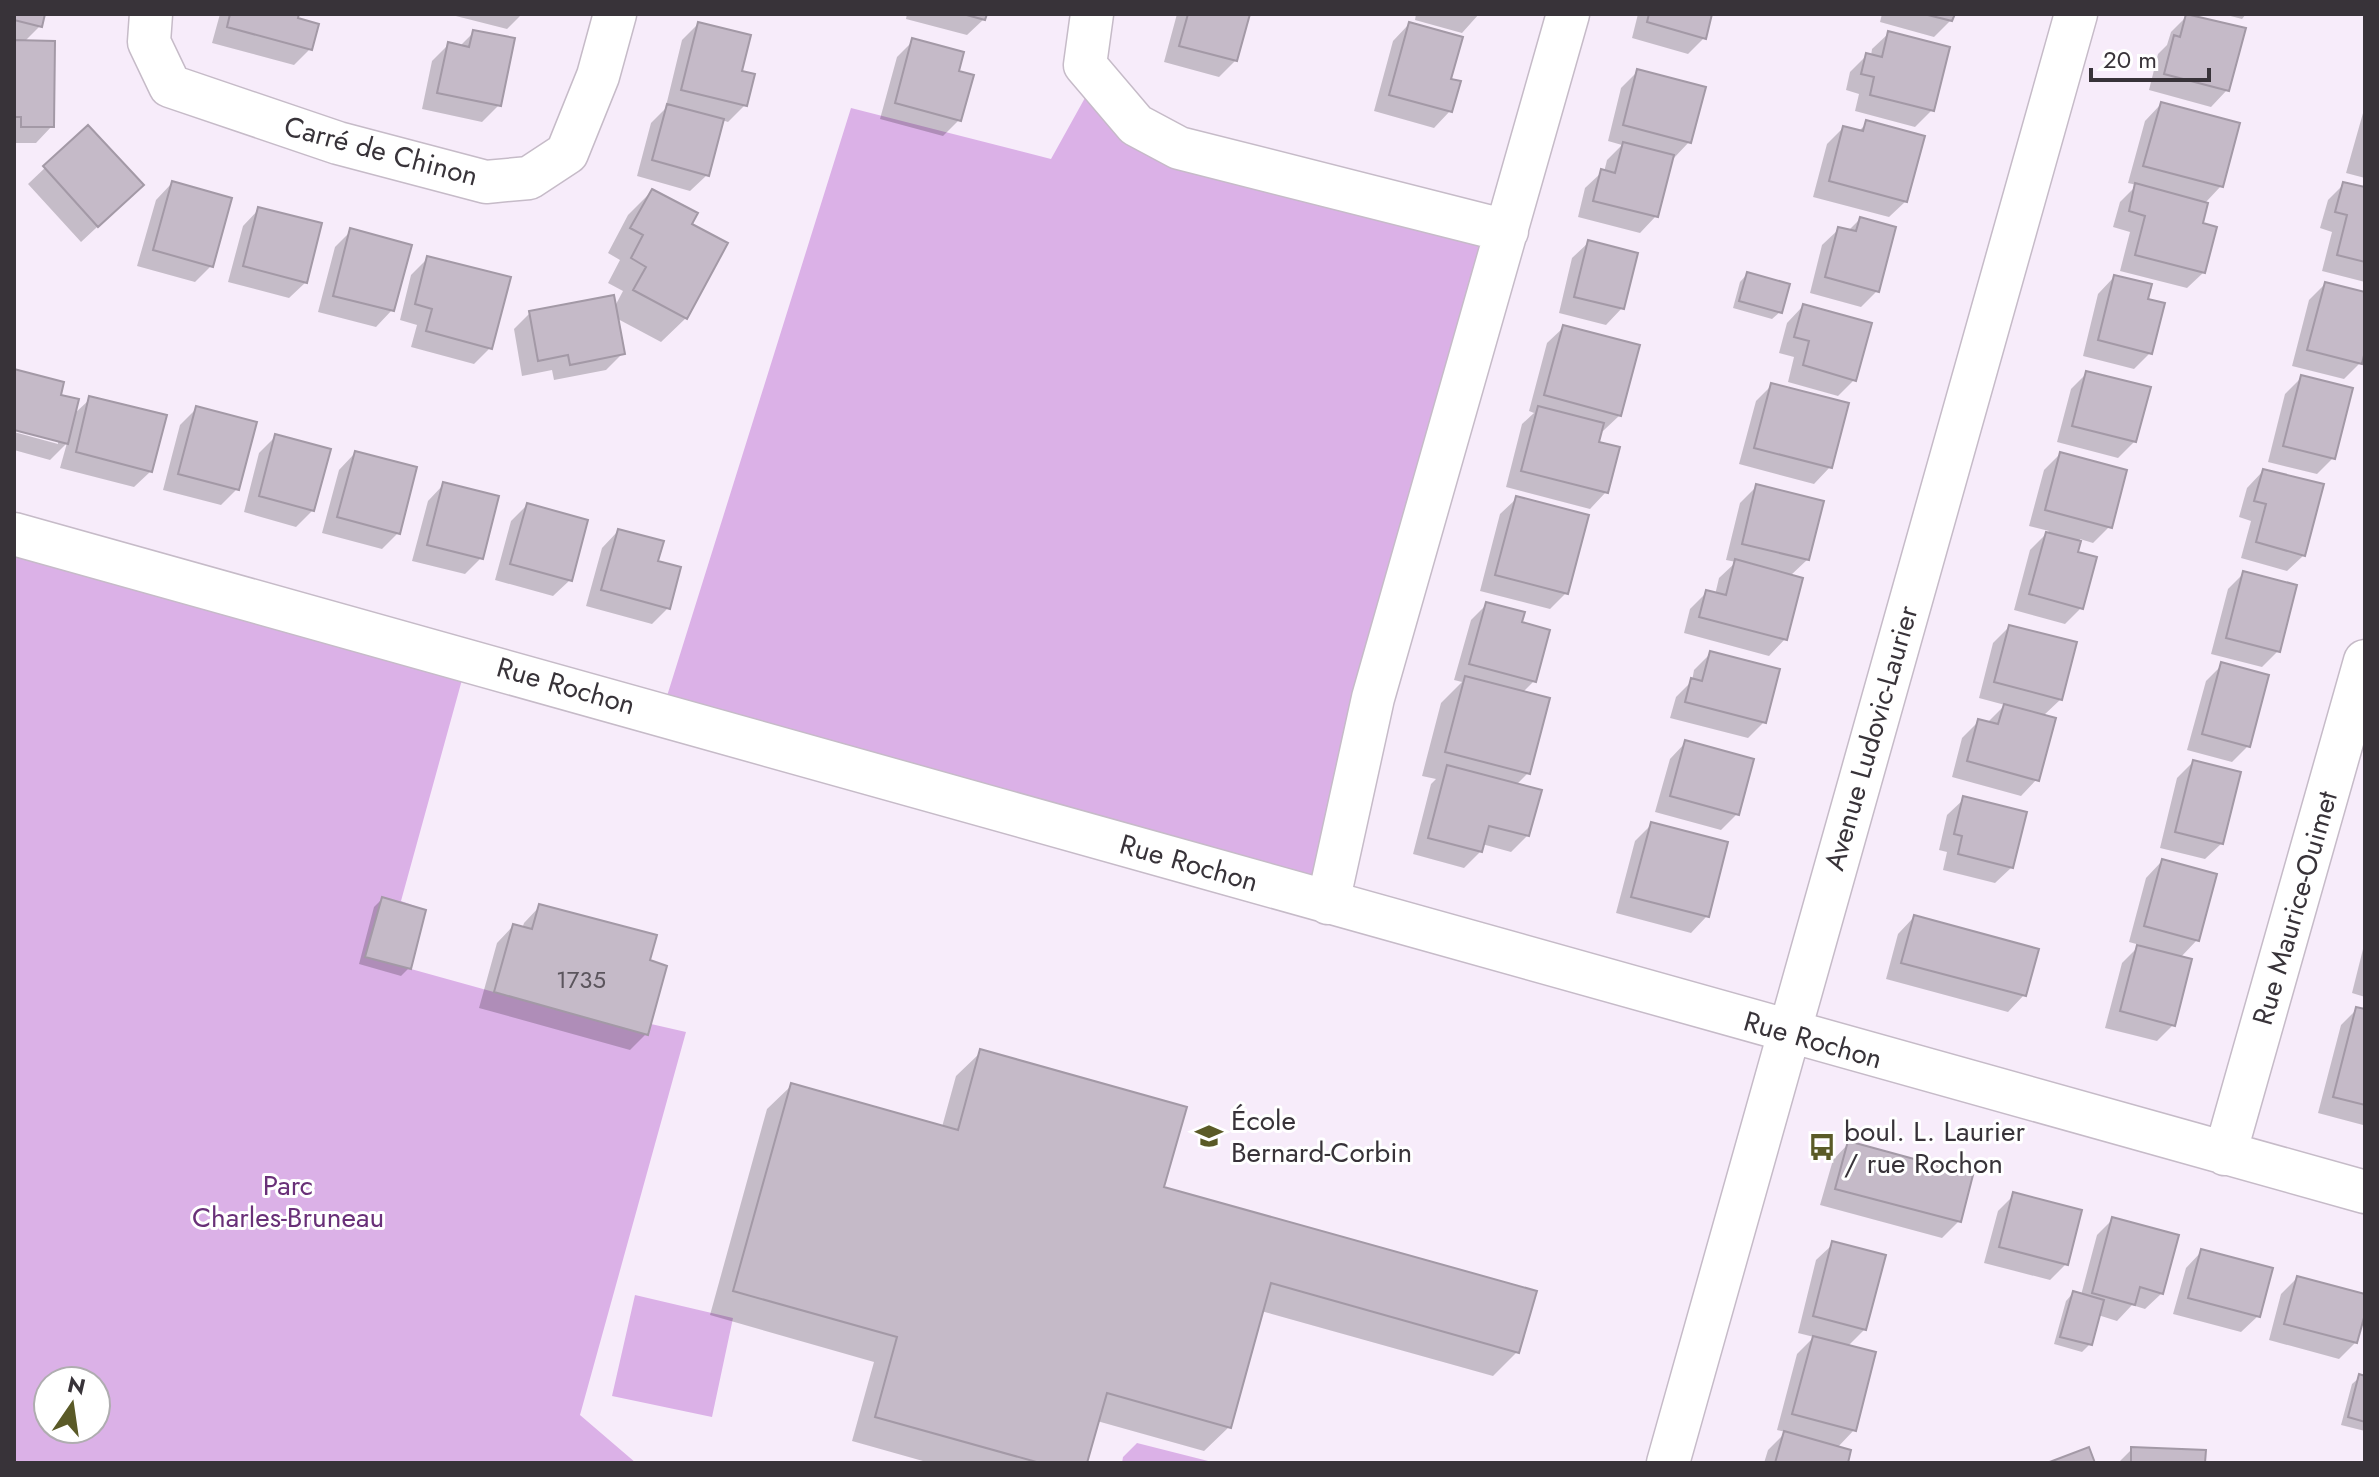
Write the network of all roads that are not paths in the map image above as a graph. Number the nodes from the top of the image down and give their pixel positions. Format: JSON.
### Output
{"nodes":[{"id":1,"x":151,"y":14,"type":"edge"},
{"id":2,"x":615,"y":14,"type":"edge"},
{"id":3,"x":1092,"y":14,"type":"edge"},
{"id":4,"x":1568,"y":14,"type":"edge"},
{"id":5,"x":2076,"y":14,"type":"edge"},
{"id":6,"x":1507,"y":231,"type":"junction"},
{"id":7,"x":14,"y":534,"type":"edge"},
{"id":8,"x":2365,"y":661,"type":"edge"},
{"id":9,"x":1328,"y":903,"type":"junction"},
{"id":10,"x":1787,"y":1033,"type":"junction"},
{"id":11,"x":2225,"y":1154,"type":"junction"},
{"id":12,"x":2365,"y":1192,"type":"edge"},
{"id":13,"x":1668,"y":1463,"type":"edge"}],
"edges":[{"from":1,"to":2,"type":"street","name":"Carré de Chinon"},
{"from":3,"to":6,"type":"street"},
{"from":4,"to":6,"type":"street"},
{"from":5,"to":10,"type":"street","name":"Avenue Ludovic-Laurier"},
{"from":6,"to":9,"type":"street"},
{"from":7,"to":9,"type":"street","name":"Rue Rochon"},
{"from":8,"to":11,"type":"street","name":"Rue Maurice-Ouimet"},
{"from":9,"to":10,"type":"street","name":"Rue Rochon"},
{"from":10,"to":11,"type":"street","name":"Rue Rochon"},
{"from":10,"to":13,"type":"street","name":"Avenue Ludovic-Laurier"},
{"from":11,"to":12,"type":"street","name":"Rue Rochon"}]}
